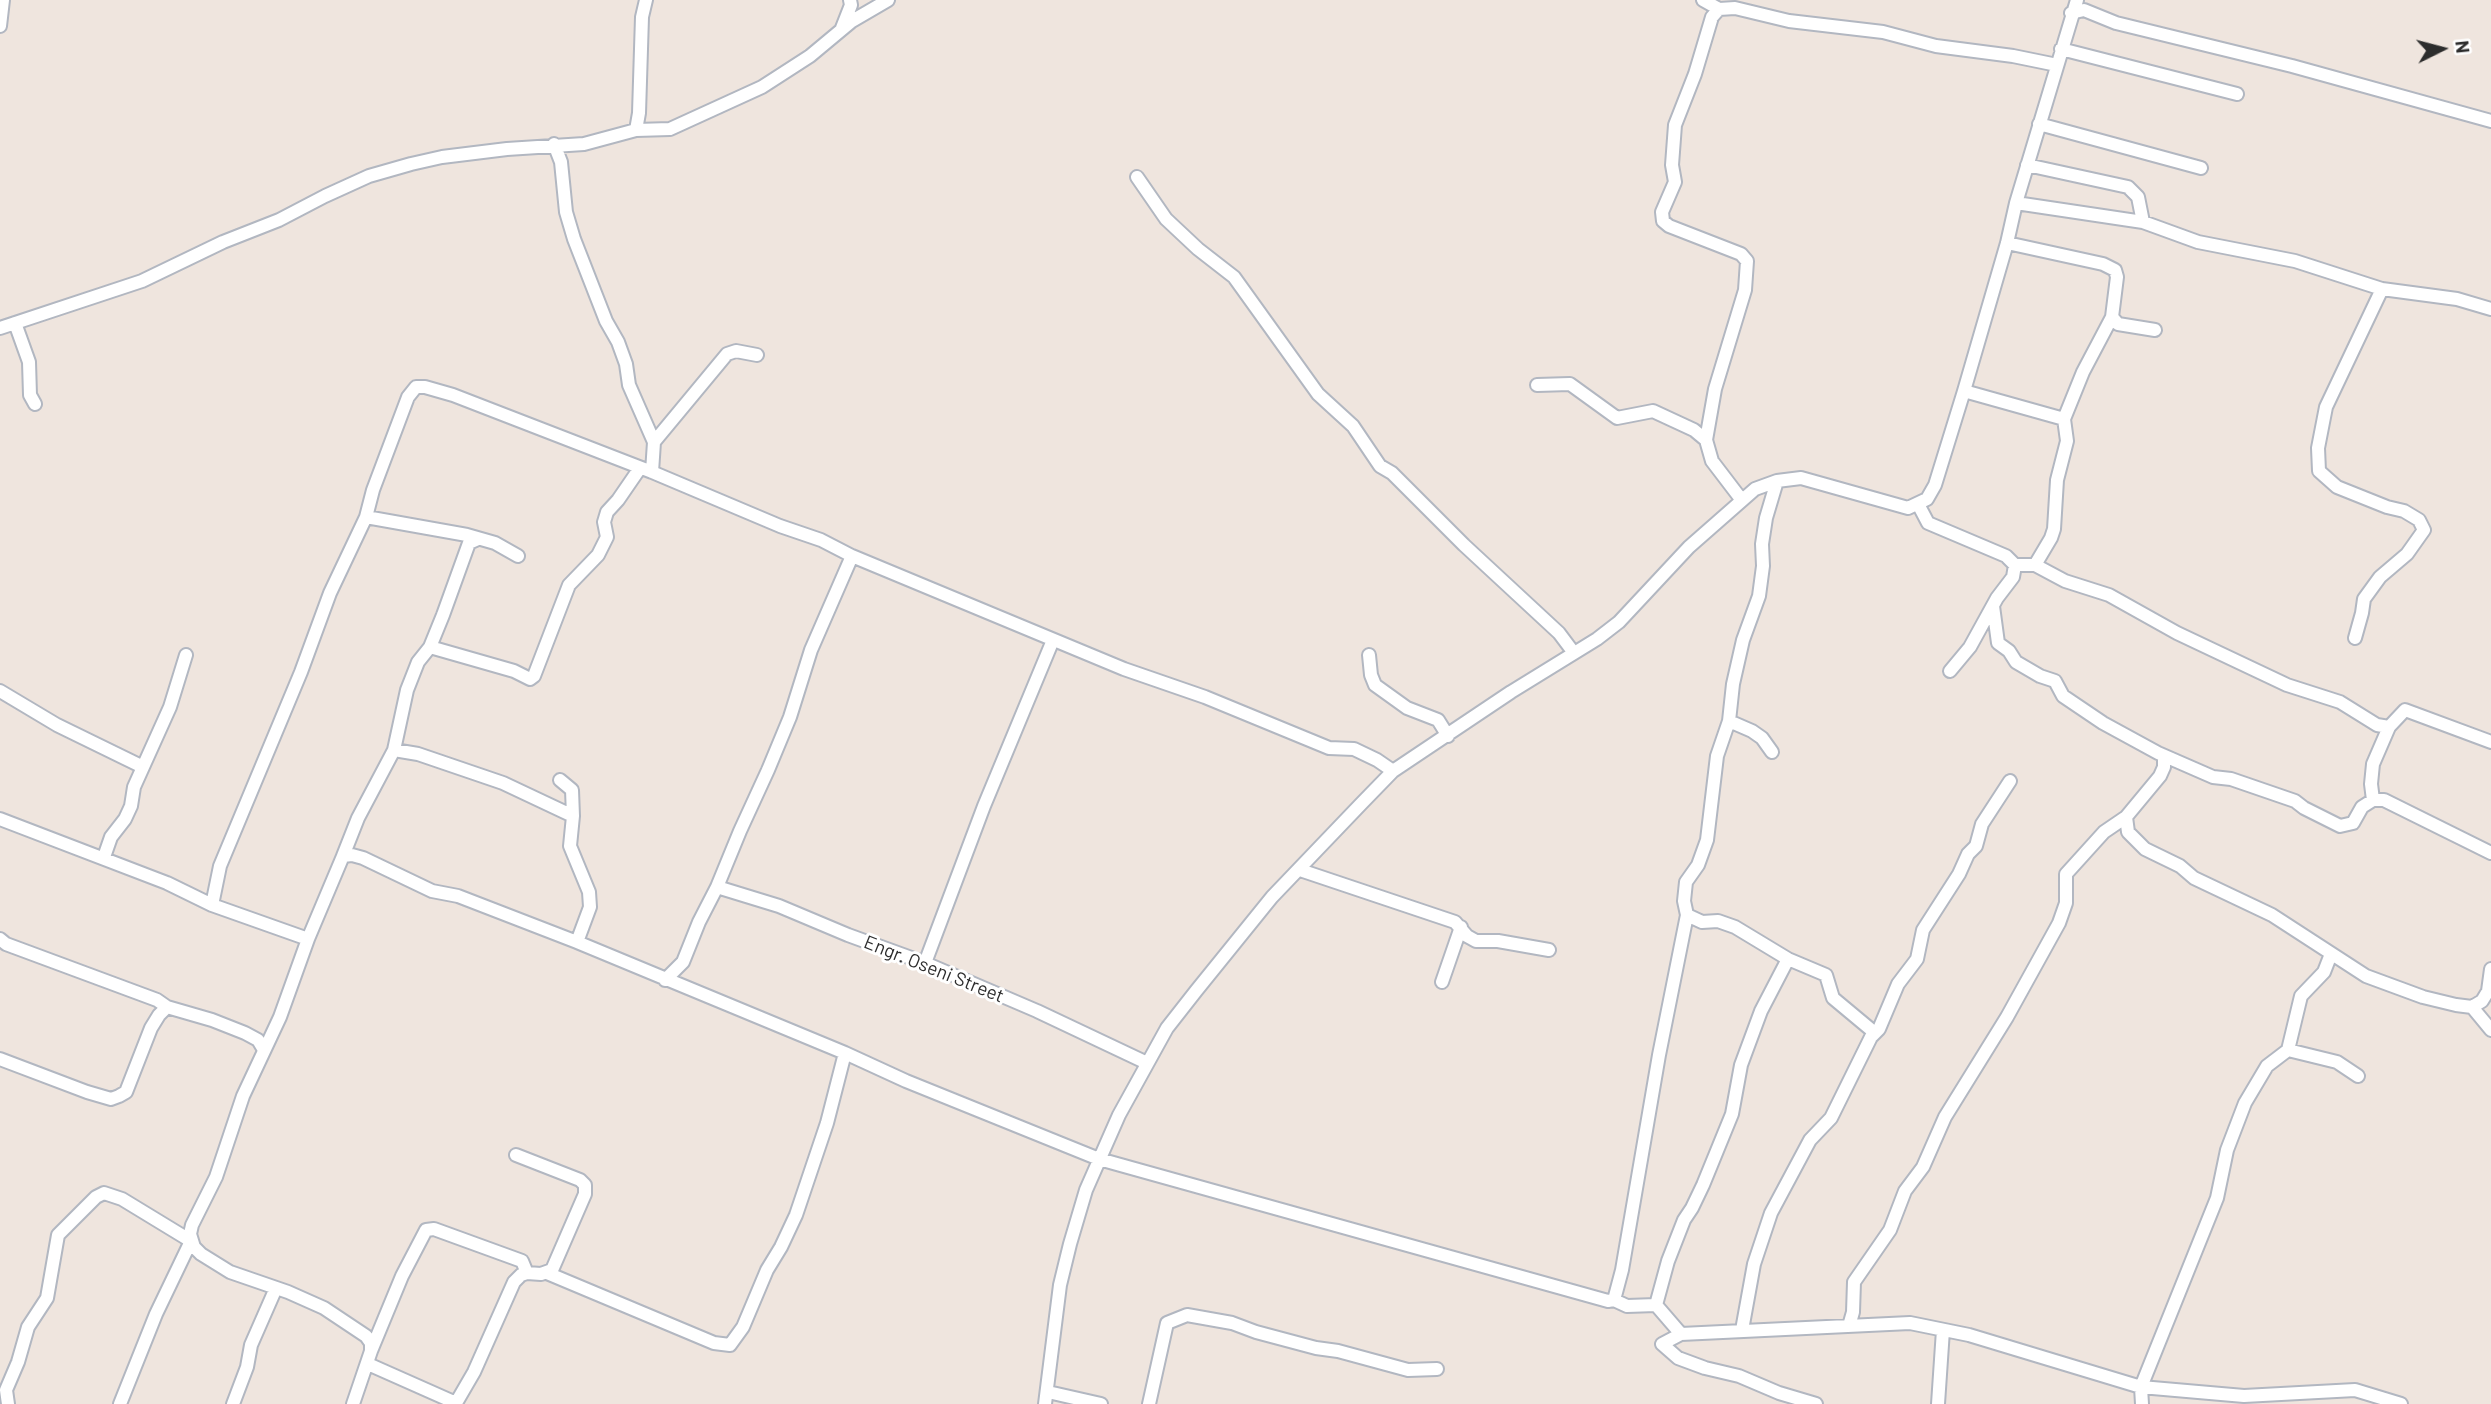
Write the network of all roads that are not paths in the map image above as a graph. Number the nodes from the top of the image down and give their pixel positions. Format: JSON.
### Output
{"nodes":[{"id":1,"x":3,"y":0,"type":"edge"},
{"id":2,"x":646,"y":0,"type":"edge"},
{"id":3,"x":850,"y":0,"type":"edge"},
{"id":4,"x":888,"y":0,"type":"edge"},
{"id":5,"x":1703,"y":0,"type":"edge"},
{"id":6,"x":2078,"y":6,"type":"edge"},
{"id":7,"x":1719,"y":9,"type":"junction"},
{"id":8,"x":0,"y":26,"type":"edge"},
{"id":9,"x":842,"y":28,"type":"junction"},
{"id":10,"x":2061,"y":49,"type":"junction"},
{"id":11,"x":2057,"y":65,"type":"junction"},
{"id":12,"x":2237,"y":94,"type":"dead end"},
{"id":13,"x":2491,"y":121,"type":"edge"},
{"id":14,"x":2039,"y":124,"type":"junction"},
{"id":15,"x":636,"y":130,"type":"junction"},
{"id":16,"x":554,"y":144,"type":"junction"},
{"id":17,"x":2027,"y":165,"type":"junction"},
{"id":18,"x":2201,"y":168,"type":"dead end"},
{"id":19,"x":1137,"y":177,"type":"dead end"},
{"id":20,"x":2016,"y":203,"type":"junction"},
{"id":21,"x":2143,"y":222,"type":"junction"},
{"id":22,"x":2007,"y":243,"type":"junction"},
{"id":23,"x":2382,"y":289,"type":"junction"},
{"id":24,"x":2491,"y":309,"type":"edge"},
{"id":25,"x":2112,"y":317,"type":"junction"},
{"id":26,"x":15,"y":323,"type":"junction"},
{"id":27,"x":0,"y":328,"type":"edge"},
{"id":28,"x":2155,"y":330,"type":"dead end"},
{"id":29,"x":757,"y":355,"type":"dead end"},
{"id":30,"x":1537,"y":385,"type":"dead end"},
{"id":31,"x":1964,"y":391,"type":"junction"},
{"id":32,"x":35,"y":404,"type":"dead end"},
{"id":33,"x":2064,"y":419,"type":"junction"},
{"id":34,"x":1706,"y":440,"type":"junction"},
{"id":35,"x":654,"y":442,"type":"junction"},
{"id":36,"x":646,"y":470,"type":"junction"},
{"id":37,"x":1777,"y":481,"type":"junction"},
{"id":38,"x":1741,"y":499,"type":"junction"},
{"id":39,"x":1918,"y":504,"type":"junction"},
{"id":40,"x":366,"y":517,"type":"junction"},
{"id":41,"x":478,"y":539,"type":"junction"},
{"id":42,"x":518,"y":556,"type":"dead end"},
{"id":43,"x":852,"y":556,"type":"junction"},
{"id":44,"x":2015,"y":565,"type":"junction"},
{"id":45,"x":2035,"y":565,"type":"junction"},
{"id":46,"x":1993,"y":606,"type":"junction"},
{"id":47,"x":2355,"y":638,"type":"dead end"},
{"id":48,"x":1053,"y":640,"type":"junction"},
{"id":49,"x":430,"y":647,"type":"junction"},
{"id":50,"x":1574,"y":653,"type":"junction"},
{"id":51,"x":186,"y":654,"type":"dead end"},
{"id":52,"x":1368,"y":655,"type":"dead end"},
{"id":53,"x":1950,"y":670,"type":"dead end"},
{"id":54,"x":0,"y":691,"type":"edge"},
{"id":55,"x":1729,"y":721,"type":"junction"},
{"id":56,"x":2389,"y":727,"type":"junction"},
{"id":57,"x":1448,"y":736,"type":"junction"},
{"id":58,"x":2491,"y":742,"type":"edge"},
{"id":59,"x":394,"y":750,"type":"junction"},
{"id":60,"x":1772,"y":752,"type":"dead end"},
{"id":61,"x":2164,"y":756,"type":"junction"},
{"id":62,"x":143,"y":767,"type":"junction"},
{"id":63,"x":1393,"y":771,"type":"junction"},
{"id":64,"x":560,"y":780,"type":"dead end"},
{"id":65,"x":2010,"y":781,"type":"dead end"},
{"id":66,"x":2373,"y":800,"type":"junction"},
{"id":67,"x":573,"y":816,"type":"junction"},
{"id":68,"x":0,"y":819,"type":"edge"},
{"id":69,"x":2121,"y":820,"type":"junction"},
{"id":70,"x":2491,"y":853,"type":"edge"},
{"id":71,"x":343,"y":856,"type":"junction"},
{"id":72,"x":104,"y":857,"type":"junction"},
{"id":73,"x":1300,"y":870,"type":"junction"},
{"id":74,"x":717,"y":887,"type":"junction"},
{"id":75,"x":212,"y":905,"type":"junction"},
{"id":76,"x":1687,"y":915,"type":"junction"},
{"id":77,"x":1461,"y":927,"type":"junction"},
{"id":78,"x":0,"y":939,"type":"edge"},
{"id":79,"x":308,"y":939,"type":"junction"},
{"id":80,"x":577,"y":942,"type":"junction"},
{"id":81,"x":1549,"y":950,"type":"dead end"},
{"id":82,"x":2331,"y":954,"type":"junction"},
{"id":83,"x":1788,"y":959,"type":"junction"},
{"id":84,"x":925,"y":963,"type":"junction"},
{"id":85,"x":2491,"y":969,"type":"edge"},
{"id":86,"x":665,"y":979,"type":"junction"},
{"id":87,"x":1442,"y":982,"type":"dead end"},
{"id":88,"x":167,"y":1007,"type":"junction"},
{"id":89,"x":2472,"y":1007,"type":"junction"},
{"id":90,"x":2491,"y":1030,"type":"edge"},
{"id":91,"x":1875,"y":1033,"type":"junction"},
{"id":92,"x":264,"y":1049,"type":"junction"},
{"id":93,"x":2288,"y":1050,"type":"junction"},
{"id":94,"x":845,"y":1053,"type":"junction"},
{"id":95,"x":0,"y":1059,"type":"edge"},
{"id":96,"x":1147,"y":1063,"type":"junction"},
{"id":97,"x":2358,"y":1076,"type":"dead end"},
{"id":98,"x":516,"y":1155,"type":"dead end"},
{"id":99,"x":1099,"y":1159,"type":"junction"},
{"id":100,"x":191,"y":1241,"type":"junction"},
{"id":101,"x":527,"y":1273,"type":"junction"},
{"id":102,"x":547,"y":1273,"type":"junction"},
{"id":103,"x":276,"y":1288,"type":"junction"},
{"id":104,"x":1614,"y":1300,"type":"junction"},
{"id":105,"x":1656,"y":1305,"type":"junction"},
{"id":106,"x":1849,"y":1326,"type":"junction"},
{"id":107,"x":1742,"y":1330,"type":"junction"},
{"id":108,"x":1943,"y":1330,"type":"junction"},
{"id":109,"x":1681,"y":1334,"type":"junction"},
{"id":110,"x":370,"y":1357,"type":"junction"},
{"id":111,"x":1437,"y":1369,"type":"dead end"},
{"id":112,"x":2141,"y":1387,"type":"junction"},
{"id":113,"x":1046,"y":1398,"type":"edge"},
{"id":114,"x":455,"y":1403,"type":"edge"},
{"id":115,"x":8,"y":1404,"type":"edge"},
{"id":116,"x":120,"y":1404,"type":"edge"},
{"id":117,"x":233,"y":1404,"type":"edge"},
{"id":118,"x":353,"y":1404,"type":"edge"},
{"id":119,"x":1101,"y":1404,"type":"edge"},
{"id":120,"x":1149,"y":1404,"type":"edge"},
{"id":121,"x":1816,"y":1404,"type":"edge"},
{"id":122,"x":1938,"y":1404,"type":"edge"},
{"id":123,"x":2141,"y":1404,"type":"edge"},
{"id":124,"x":2402,"y":1404,"type":"edge"}],
"edges":[{"from":1,"to":8,"type":"street"},
{"from":2,"to":15,"type":"street"},
{"from":3,"to":9,"type":"street"},
{"from":4,"to":9,"type":"street"},
{"from":5,"to":7,"type":"street"},
{"from":6,"to":10,"type":"street"},
{"from":6,"to":13,"type":"street"},
{"from":7,"to":11,"type":"street"},
{"from":7,"to":34,"type":"street"},
{"from":9,"to":15,"type":"street"},
{"from":10,"to":11,"type":"street"},
{"from":10,"to":12,"type":"street"},
{"from":11,"to":14,"type":"street"},
{"from":14,"to":17,"type":"street"},
{"from":14,"to":18,"type":"street"},
{"from":15,"to":16,"type":"street"},
{"from":16,"to":26,"type":"street"},
{"from":16,"to":35,"type":"street"},
{"from":17,"to":20,"type":"street"},
{"from":17,"to":21,"type":"street"},
{"from":19,"to":50,"type":"street"},
{"from":20,"to":21,"type":"street"},
{"from":20,"to":22,"type":"street"},
{"from":21,"to":23,"type":"street"},
{"from":22,"to":25,"type":"street"},
{"from":22,"to":31,"type":"street"},
{"from":23,"to":24,"type":"street"},
{"from":23,"to":47,"type":"street"},
{"from":25,"to":28,"type":"street"},
{"from":25,"to":33,"type":"street"},
{"from":26,"to":27,"type":"street"},
{"from":26,"to":32,"type":"street"},
{"from":29,"to":35,"type":"street"},
{"from":30,"to":34,"type":"street"},
{"from":31,"to":33,"type":"street"},
{"from":31,"to":39,"type":"street"},
{"from":33,"to":45,"type":"street"},
{"from":34,"to":38,"type":"street"},
{"from":35,"to":36,"type":"street"},
{"from":36,"to":40,"type":"street"},
{"from":36,"to":43,"type":"street"},
{"from":36,"to":49,"type":"street"},
{"from":37,"to":38,"type":"street"},
{"from":37,"to":39,"type":"street"},
{"from":37,"to":55,"type":"street"},
{"from":38,"to":50,"type":"street"},
{"from":39,"to":44,"type":"street"},
{"from":40,"to":41,"type":"street"},
{"from":40,"to":75,"type":"street"},
{"from":41,"to":42,"type":"street"},
{"from":41,"to":49,"type":"street"},
{"from":43,"to":48,"type":"street"},
{"from":43,"to":74,"type":"street"},
{"from":44,"to":45,"type":"street"},
{"from":44,"to":46,"type":"street"},
{"from":45,"to":56,"type":"street"},
{"from":46,"to":53,"type":"street"},
{"from":46,"to":61,"type":"street"},
{"from":48,"to":63,"type":"street"},
{"from":48,"to":84,"type":"street"},
{"from":49,"to":59,"type":"street"},
{"from":50,"to":57,"type":"street"},
{"from":51,"to":62,"type":"street"},
{"from":52,"to":57,"type":"street"},
{"from":54,"to":62,"type":"street"},
{"from":55,"to":60,"type":"street"},
{"from":55,"to":76,"type":"street"},
{"from":56,"to":58,"type":"street"},
{"from":56,"to":66,"type":"street"},
{"from":57,"to":63,"type":"street"},
{"from":59,"to":67,"type":"street"},
{"from":59,"to":71,"type":"street"},
{"from":61,"to":66,"type":"street"},
{"from":61,"to":69,"type":"street"},
{"from":62,"to":72,"type":"street"},
{"from":63,"to":73,"type":"street"},
{"from":64,"to":67,"type":"street"},
{"from":65,"to":91,"type":"street"},
{"from":66,"to":70,"type":"street"},
{"from":67,"to":80,"type":"street"},
{"from":68,"to":72,"type":"street"},
{"from":69,"to":82,"type":"street"},
{"from":69,"to":106,"type":"street"},
{"from":71,"to":79,"type":"street"},
{"from":71,"to":80,"type":"street"},
{"from":72,"to":75,"type":"street"},
{"from":73,"to":77,"type":"street"},
{"from":73,"to":96,"type":"street"},
{"from":74,"to":84,"type":"street","name":"Engr. Oseni Street"},
{"from":74,"to":86,"type":"street"},
{"from":75,"to":79,"type":"street"},
{"from":76,"to":83,"type":"street"},
{"from":76,"to":104,"type":"street"},
{"from":77,"to":81,"type":"street"},
{"from":77,"to":87,"type":"street"},
{"from":78,"to":88,"type":"street"},
{"from":79,"to":92,"type":"street"},
{"from":80,"to":86,"type":"street"},
{"from":82,"to":89,"type":"street"},
{"from":82,"to":93,"type":"street"},
{"from":83,"to":91,"type":"street"},
{"from":83,"to":105,"type":"street"},
{"from":84,"to":96,"type":"street","name":"Engr. Oseni Street"},
{"from":85,"to":89,"type":"street"},
{"from":86,"to":94,"type":"street"},
{"from":88,"to":92,"type":"street"},
{"from":88,"to":95,"type":"street"},
{"from":89,"to":90,"type":"street"},
{"from":91,"to":107,"type":"street"},
{"from":92,"to":100,"type":"street"},
{"from":93,"to":97,"type":"street"},
{"from":93,"to":112,"type":"street"},
{"from":94,"to":99,"type":"street"},
{"from":94,"to":102,"type":"street"},
{"from":96,"to":99,"type":"street"},
{"from":98,"to":102,"type":"street"},
{"from":99,"to":104,"type":"street"},
{"from":99,"to":113,"type":"street"},
{"from":100,"to":103,"type":"street"},
{"from":100,"to":115,"type":"street"},
{"from":100,"to":116,"type":"street"},
{"from":101,"to":102,"type":"street"},
{"from":101,"to":110,"type":"street"},
{"from":101,"to":114,"type":"street"},
{"from":103,"to":110,"type":"street"},
{"from":103,"to":117,"type":"street"},
{"from":104,"to":105,"type":"street"},
{"from":105,"to":109,"type":"street"},
{"from":106,"to":107,"type":"street"},
{"from":106,"to":108,"type":"street"},
{"from":107,"to":109,"type":"street"},
{"from":108,"to":112,"type":"street"},
{"from":108,"to":122,"type":"street"},
{"from":109,"to":121,"type":"street"},
{"from":110,"to":114,"type":"street"},
{"from":110,"to":118,"type":"street"},
{"from":111,"to":120,"type":"street"},
{"from":112,"to":123,"type":"street"},
{"from":112,"to":124,"type":"street"},
{"from":113,"to":119,"type":"street"}]}
